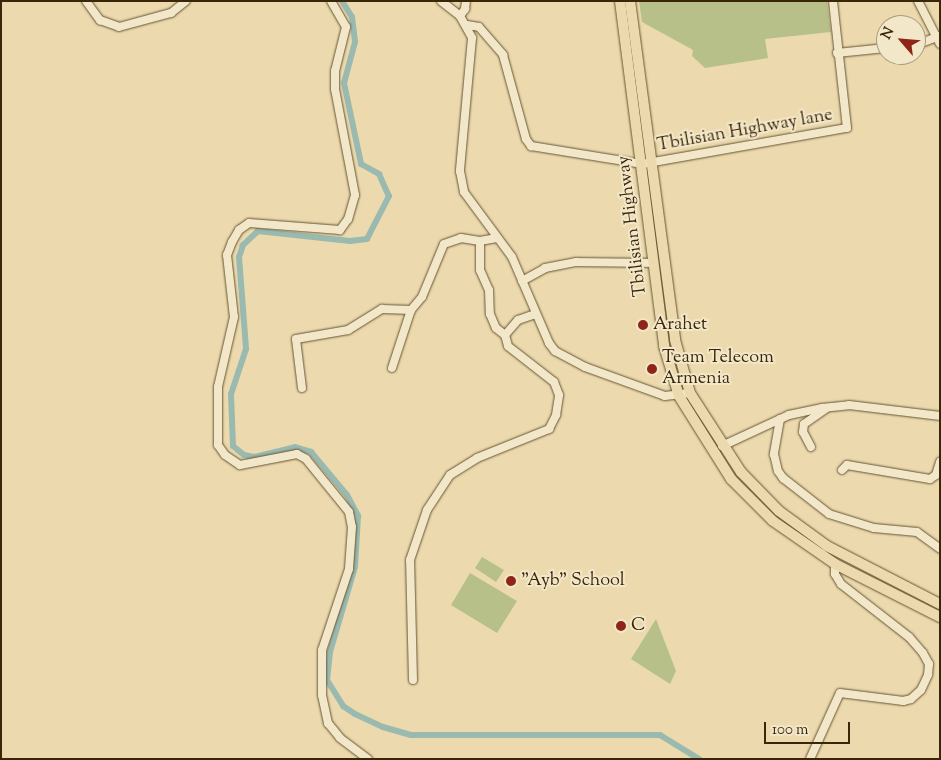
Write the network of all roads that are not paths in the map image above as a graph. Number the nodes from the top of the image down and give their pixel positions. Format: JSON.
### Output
{"nodes":[{"id":1,"x":86,"y":1,"type":"edge"},
{"id":2,"x":186,"y":1,"type":"edge"},
{"id":3,"x":331,"y":1,"type":"edge"},
{"id":4,"x":441,"y":1,"type":"edge"},
{"id":5,"x":466,"y":1,"type":"edge"},
{"id":6,"x":620,"y":1,"type":"edge"},
{"id":7,"x":630,"y":1,"type":"edge"},
{"id":8,"x":833,"y":1,"type":"edge"},
{"id":9,"x":918,"y":1,"type":"edge"},
{"id":10,"x":460,"y":16,"type":"junction"},
{"id":11,"x":467,"y":25,"type":"junction"},
{"id":12,"x":939,"y":39,"type":"edge"},
{"id":13,"x":926,"y":42,"type":"edge"},
{"id":14,"x":876,"y":49,"type":"edge"},
{"id":15,"x":837,"y":54,"type":"junction"},
{"id":16,"x":647,"y":163,"type":"junction"},
{"id":17,"x":497,"y":238,"type":"junction"},
{"id":18,"x":480,"y":241,"type":"junction"},
{"id":19,"x":654,"y":263,"type":"junction"},
{"id":20,"x":522,"y":281,"type":"junction"},
{"id":21,"x":411,"y":310,"type":"junction"},
{"id":22,"x":535,"y":314,"type":"junction"},
{"id":23,"x":505,"y":335,"type":"junction"},
{"id":24,"x":392,"y":368,"type":"dead end"},
{"id":25,"x":302,"y":388,"type":"dead end"},
{"id":26,"x":690,"y":393,"type":"junction"},
{"id":27,"x":679,"y":396,"type":"junction"},
{"id":28,"x":827,"y":408,"type":"junction"},
{"id":29,"x":940,"y":416,"type":"edge"},
{"id":30,"x":780,"y":419,"type":"junction"},
{"id":31,"x":722,"y":446,"type":"junction"},
{"id":32,"x":812,"y":447,"type":"dead end"},
{"id":33,"x":940,"y":462,"type":"edge"},
{"id":34,"x":842,"y":470,"type":"dead end"},
{"id":35,"x":939,"y":548,"type":"edge"},
{"id":36,"x":835,"y":564,"type":"junction"},
{"id":37,"x":940,"y":604,"type":"edge"},
{"id":38,"x":940,"y":616,"type":"edge"},
{"id":39,"x":413,"y":680,"type":"dead end"},
{"id":40,"x":368,"y":759,"type":"edge"},
{"id":41,"x":810,"y":759,"type":"edge"}],
"edges":[{"from":1,"to":2,"type":"street"},
{"from":3,"to":40,"type":"street"},
{"from":4,"to":10,"type":"street"},
{"from":5,"to":10,"type":"street"},
{"from":6,"to":16,"type":"main road","name":"Tbilisian Highway"},
{"from":7,"to":16,"type":"main road","name":"Tbilisian Highway"},
{"from":8,"to":15,"type":"street","name":"Tbilisian Highway lane"},
{"from":9,"to":12,"type":"street"},
{"from":10,"to":11,"type":"street"},
{"from":11,"to":16,"type":"street"},
{"from":11,"to":17,"type":"street"},
{"from":12,"to":13,"type":"street"},
{"from":14,"to":15,"type":"street"},
{"from":15,"to":16,"type":"street","name":"Tbilisian Highway lane"},
{"from":16,"to":19,"type":"main road","name":"Tbilisian Highway"},
{"from":16,"to":26,"type":"main road","name":"Tbilisian Highway"},
{"from":17,"to":18,"type":"street"},
{"from":17,"to":20,"type":"street"},
{"from":18,"to":21,"type":"street"},
{"from":18,"to":23,"type":"street"},
{"from":19,"to":20,"type":"street"},
{"from":19,"to":27,"type":"main road","name":"Tbilisian Highway"},
{"from":20,"to":22,"type":"street"},
{"from":21,"to":24,"type":"street"},
{"from":21,"to":25,"type":"street"},
{"from":22,"to":23,"type":"street"},
{"from":22,"to":27,"type":"street"},
{"from":23,"to":39,"type":"street"},
{"from":26,"to":27,"type":"street"},
{"from":26,"to":31,"type":"main road","name":"Tbilisian Highway"},
{"from":27,"to":36,"type":"main road","name":"Tbilisian Highway"},
{"from":28,"to":29,"type":"street"},
{"from":28,"to":30,"type":"street"},
{"from":28,"to":32,"type":"street"},
{"from":30,"to":31,"type":"street"},
{"from":30,"to":35,"type":"street"},
{"from":31,"to":37,"type":"main road","name":"Tbilisian Highway"},
{"from":33,"to":34,"type":"street"},
{"from":36,"to":38,"type":"main road","name":"Tbilisian Highway"},
{"from":36,"to":41,"type":"street"}]}
